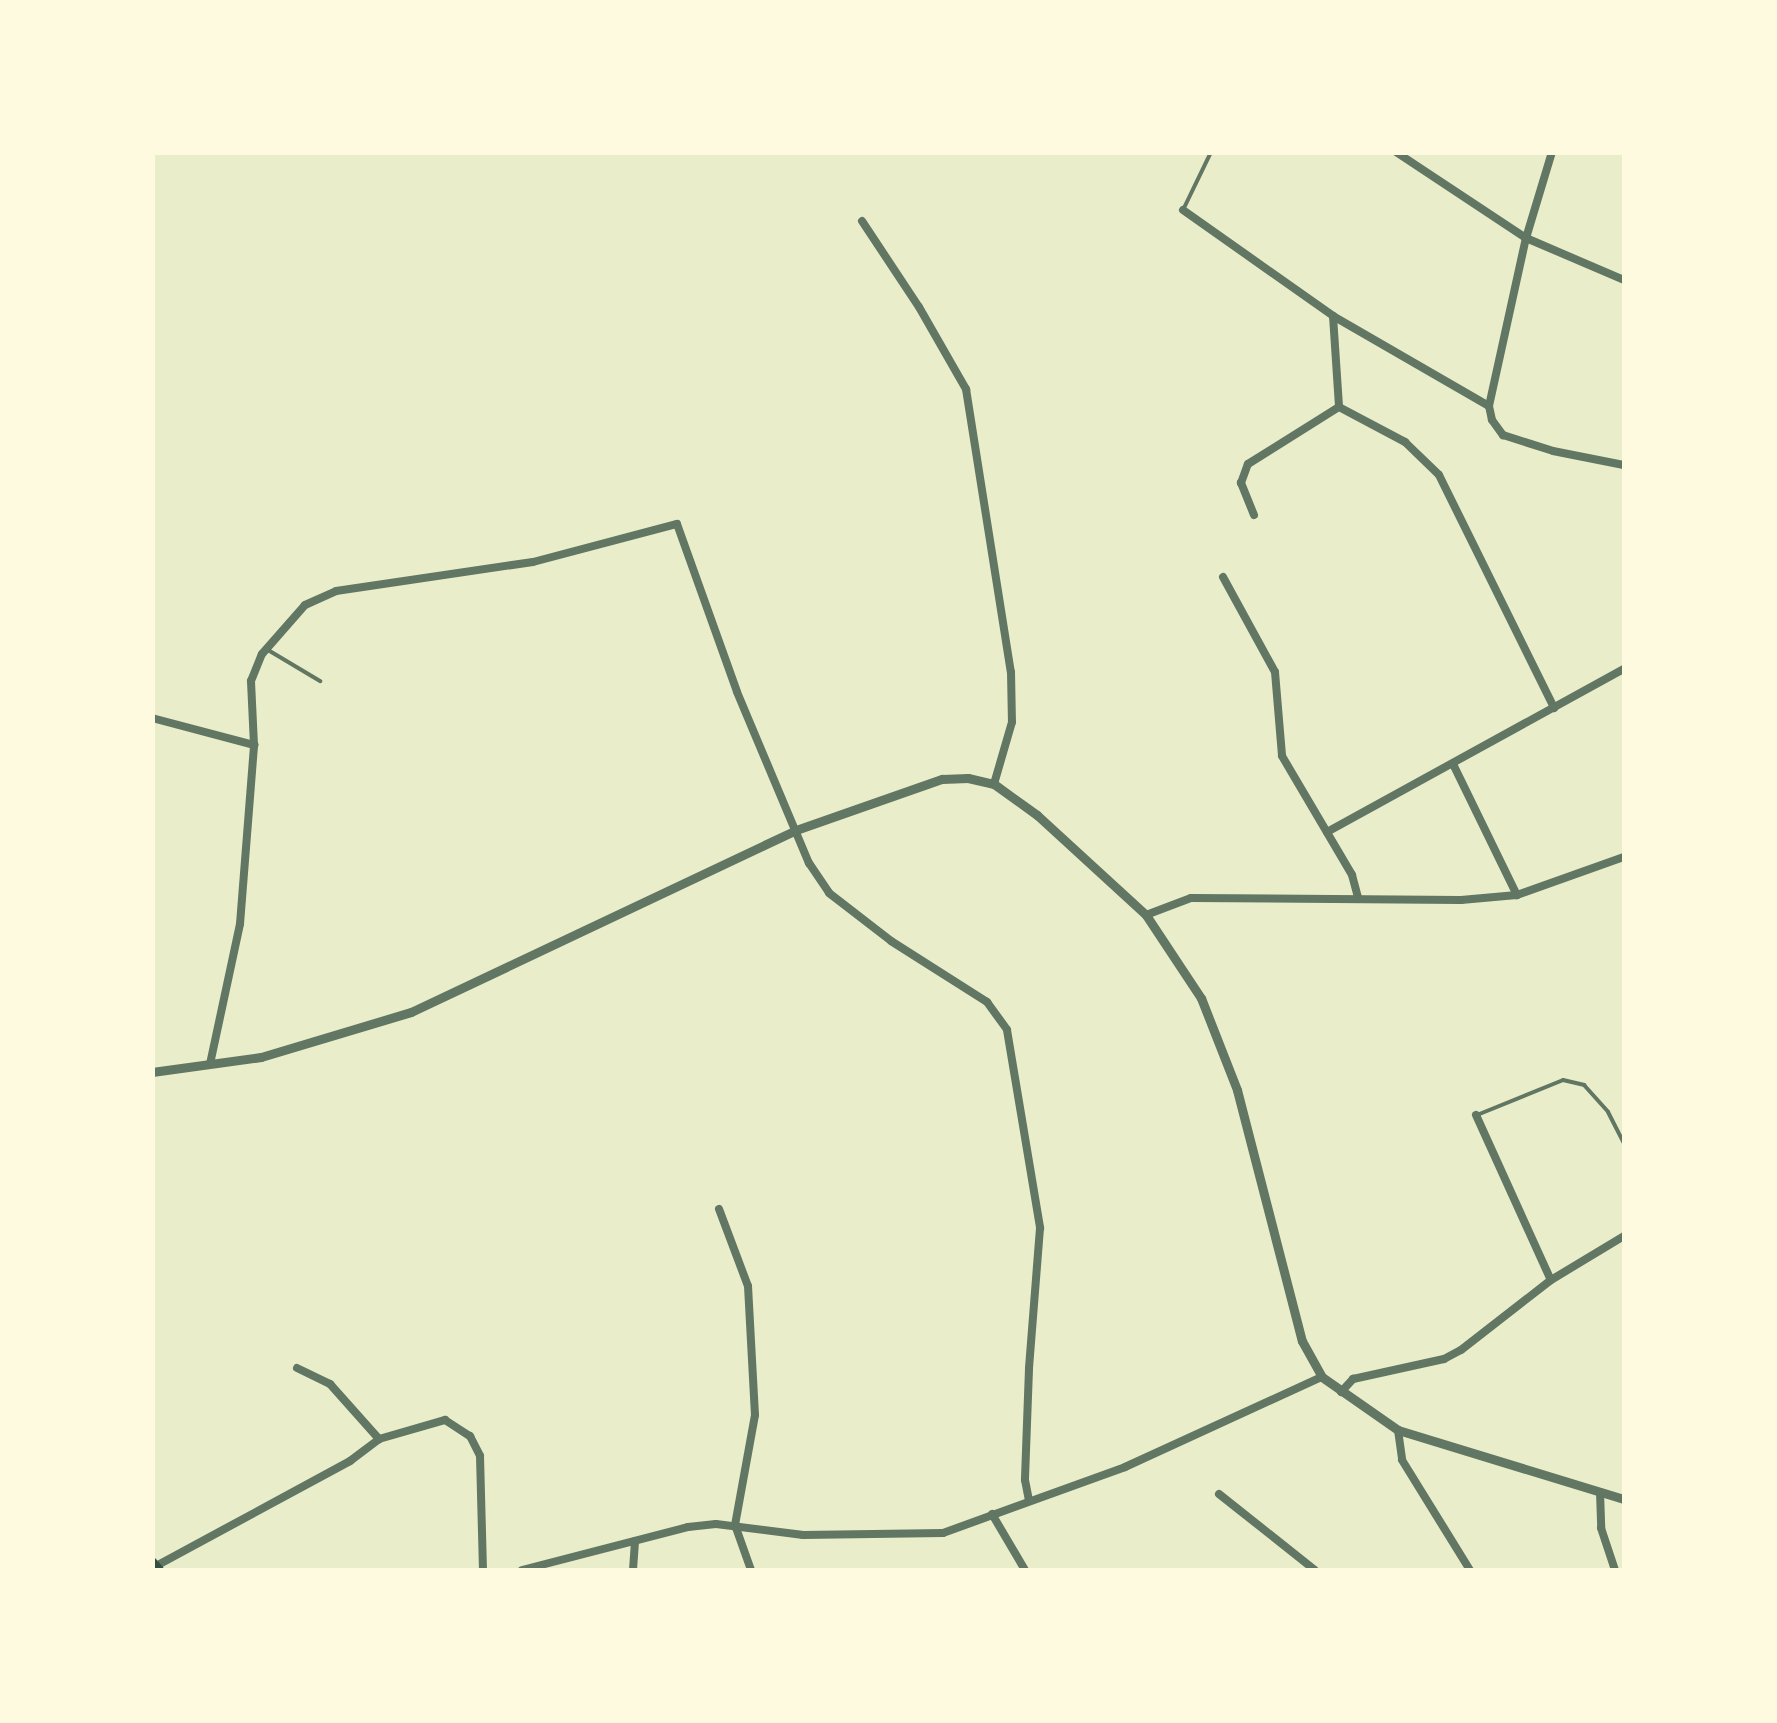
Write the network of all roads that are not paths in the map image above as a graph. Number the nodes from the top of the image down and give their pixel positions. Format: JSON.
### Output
{"nodes":[{"id":1,"x":1211,"y":152,"type":"edge"},
{"id":2,"x":1396,"y":152,"type":"edge"},
{"id":3,"x":1552,"y":152,"type":"edge"},
{"id":4,"x":1183,"y":210,"type":"joint"},
{"id":5,"x":862,"y":221,"type":"dead end"},
{"id":6,"x":1526,"y":238,"type":"junction"},
{"id":7,"x":1624,"y":280,"type":"edge"},
{"id":8,"x":1334,"y":316,"type":"junction"},
{"id":9,"x":1489,"y":406,"type":"junction"},
{"id":10,"x":1339,"y":407,"type":"junction"},
{"id":11,"x":1624,"y":466,"type":"edge"},
{"id":12,"x":1254,"y":516,"type":"dead end"},
{"id":13,"x":1223,"y":577,"type":"dead end"},
{"id":14,"x":266,"y":649,"type":"junction"},
{"id":15,"x":1624,"y":669,"type":"edge"},
{"id":16,"x":320,"y":681,"type":"dead end"},
{"id":17,"x":1554,"y":708,"type":"junction"},
{"id":18,"x":152,"y":718,"type":"edge"},
{"id":19,"x":254,"y":745,"type":"junction"},
{"id":20,"x":1453,"y":764,"type":"junction"},
{"id":21,"x":994,"y":784,"type":"junction"},
{"id":22,"x":796,"y":830,"type":"junction"},
{"id":23,"x":1327,"y":832,"type":"junction"},
{"id":24,"x":1624,"y":857,"type":"edge"},
{"id":25,"x":1517,"y":896,"type":"junction"},
{"id":26,"x":1358,"y":898,"type":"junction"},
{"id":27,"x":1146,"y":915,"type":"junction"},
{"id":28,"x":210,"y":1064,"type":"junction"},
{"id":29,"x":152,"y":1072,"type":"edge"},
{"id":30,"x":1476,"y":1115,"type":"joint"},
{"id":31,"x":1624,"y":1143,"type":"edge"},
{"id":32,"x":719,"y":1209,"type":"dead end"},
{"id":33,"x":1624,"y":1236,"type":"edge"},
{"id":34,"x":1551,"y":1280,"type":"junction"},
{"id":35,"x":297,"y":1368,"type":"dead end"},
{"id":36,"x":1322,"y":1377,"type":"junction"},
{"id":37,"x":1340,"y":1392,"type":"junction"},
{"id":38,"x":1398,"y":1430,"type":"junction"},
{"id":39,"x":379,"y":1439,"type":"junction"},
{"id":40,"x":1600,"y":1492,"type":"junction"},
{"id":41,"x":1219,"y":1494,"type":"dead end"},
{"id":42,"x":1028,"y":1500,"type":"junction"},
{"id":43,"x":1624,"y":1500,"type":"edge"},
{"id":44,"x":992,"y":1514,"type":"junction"},
{"id":45,"x":735,"y":1525,"type":"junction"},
{"id":46,"x":634,"y":1541,"type":"junction"},
{"id":47,"x":156,"y":1566,"type":"edge"},
{"id":48,"x":483,"y":1570,"type":"edge"},
{"id":49,"x":522,"y":1570,"type":"edge"},
{"id":50,"x":633,"y":1570,"type":"edge"},
{"id":51,"x":751,"y":1570,"type":"edge"},
{"id":52,"x":1025,"y":1570,"type":"edge"},
{"id":53,"x":1315,"y":1570,"type":"edge"},
{"id":54,"x":1470,"y":1570,"type":"edge"},
{"id":55,"x":1614,"y":1570,"type":"edge"}],
"edges":[{"from":1,"to":4,"type":"lane"},
{"from":2,"to":6,"type":"street"},
{"from":3,"to":6,"type":"street"},
{"from":4,"to":8,"type":"street"},
{"from":5,"to":21,"type":"street"},
{"from":6,"to":7,"type":"street"},
{"from":6,"to":9,"type":"street"},
{"from":8,"to":9,"type":"street"},
{"from":8,"to":10,"type":"street"},
{"from":9,"to":11,"type":"street"},
{"from":10,"to":12,"type":"street"},
{"from":10,"to":17,"type":"street"},
{"from":13,"to":23,"type":"street"},
{"from":14,"to":16,"type":"lane"},
{"from":14,"to":19,"type":"street"},
{"from":14,"to":22,"type":"street"},
{"from":15,"to":17,"type":"street"},
{"from":17,"to":20,"type":"street"},
{"from":18,"to":19,"type":"street"},
{"from":19,"to":28,"type":"street"},
{"from":20,"to":23,"type":"street"},
{"from":20,"to":25,"type":"street"},
{"from":21,"to":22,"type":"street"},
{"from":21,"to":27,"type":"street"},
{"from":22,"to":28,"type":"street"},
{"from":22,"to":42,"type":"street"},
{"from":23,"to":26,"type":"street"},
{"from":24,"to":25,"type":"street"},
{"from":25,"to":26,"type":"street"},
{"from":26,"to":27,"type":"street"},
{"from":27,"to":36,"type":"street"},
{"from":28,"to":29,"type":"street"},
{"from":30,"to":31,"type":"lane"},
{"from":30,"to":34,"type":"street"},
{"from":32,"to":45,"type":"street"},
{"from":33,"to":34,"type":"street"},
{"from":34,"to":37,"type":"street"},
{"from":35,"to":39,"type":"street"},
{"from":36,"to":37,"type":"street"},
{"from":36,"to":42,"type":"street"},
{"from":37,"to":38,"type":"street"},
{"from":38,"to":40,"type":"street"},
{"from":38,"to":54,"type":"street"},
{"from":39,"to":47,"type":"street"},
{"from":39,"to":48,"type":"street"},
{"from":40,"to":43,"type":"street"},
{"from":40,"to":55,"type":"street"},
{"from":41,"to":53,"type":"street"},
{"from":42,"to":44,"type":"street"},
{"from":44,"to":45,"type":"street"},
{"from":44,"to":52,"type":"street"},
{"from":45,"to":46,"type":"street"},
{"from":45,"to":51,"type":"street"},
{"from":46,"to":49,"type":"street"},
{"from":46,"to":50,"type":"street"}]}
